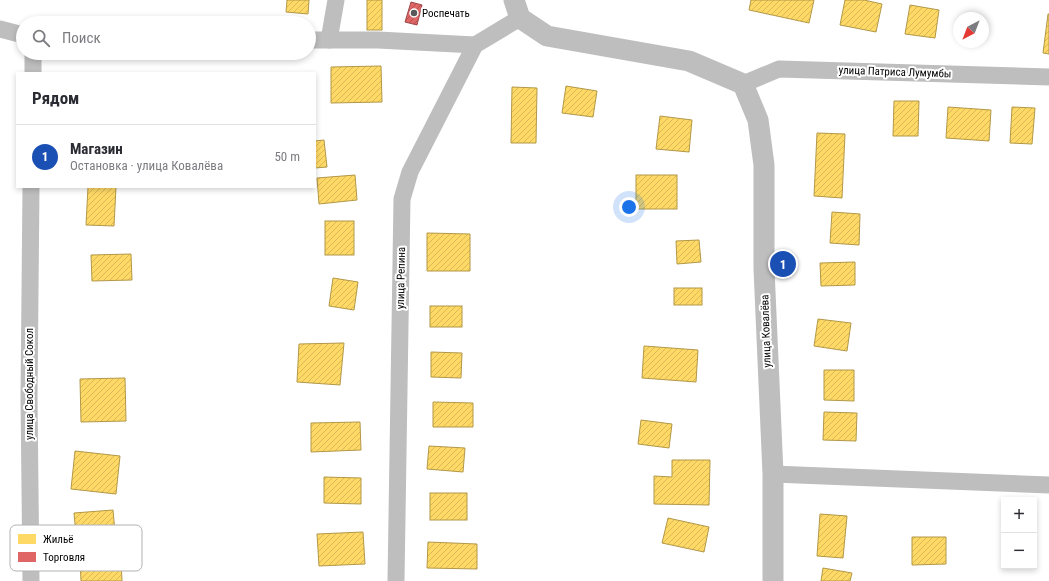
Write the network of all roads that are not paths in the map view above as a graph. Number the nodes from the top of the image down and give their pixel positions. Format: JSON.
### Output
{"nodes":[{"id":1,"x":336,"y":0,"type":"edge"},
{"id":2,"x":517,"y":9,"type":"edge"},
{"id":3,"x":0,"y":29,"type":"edge"},
{"id":4,"x":16,"y":33,"type":"edge"},
{"id":5,"x":316,"y":40,"type":"edge"},
{"id":6,"x":329,"y":40,"type":"junction"},
{"id":7,"x":475,"y":45,"type":"junction"},
{"id":8,"x":33,"y":60,"type":"edge"},
{"id":9,"x":33,"y":72,"type":"edge"},
{"id":10,"x":1049,"y":77,"type":"edge"},
{"id":11,"x":743,"y":84,"type":"junction"},
{"id":12,"x":32,"y":188,"type":"edge"},
{"id":13,"x":773,"y":474,"type":"junction"},
{"id":14,"x":1049,"y":485,"type":"edge"},
{"id":15,"x":30,"y":525,"type":"edge"},
{"id":16,"x":31,"y":571,"type":"edge"},
{"id":17,"x":31,"y":581,"type":"edge"},
{"id":18,"x":396,"y":581,"type":"edge"},
{"id":19,"x":773,"y":581,"type":"edge"}],
"edges":[{"from":1,"to":6,"type":"street"},
{"from":2,"to":7,"type":"street"},
{"from":2,"to":11,"type":"street"},
{"from":3,"to":4,"type":"street"},
{"from":5,"to":6,"type":"street"},
{"from":6,"to":7,"type":"street"},
{"from":7,"to":18,"type":"street","name":"улица Репина"},
{"from":8,"to":9,"type":"street"},
{"from":10,"to":11,"type":"street","name":"улица Патриса Лумумбы"},
{"from":11,"to":13,"type":"street","name":"улица Ковалёва"},
{"from":12,"to":15,"type":"street","name":"улица Свободный Сокол"},
{"from":13,"to":14,"type":"street"},
{"from":13,"to":19,"type":"street","name":"улица Ковалёва"},
{"from":16,"to":17,"type":"street","name":"улица Свободный Сокол"}]}
